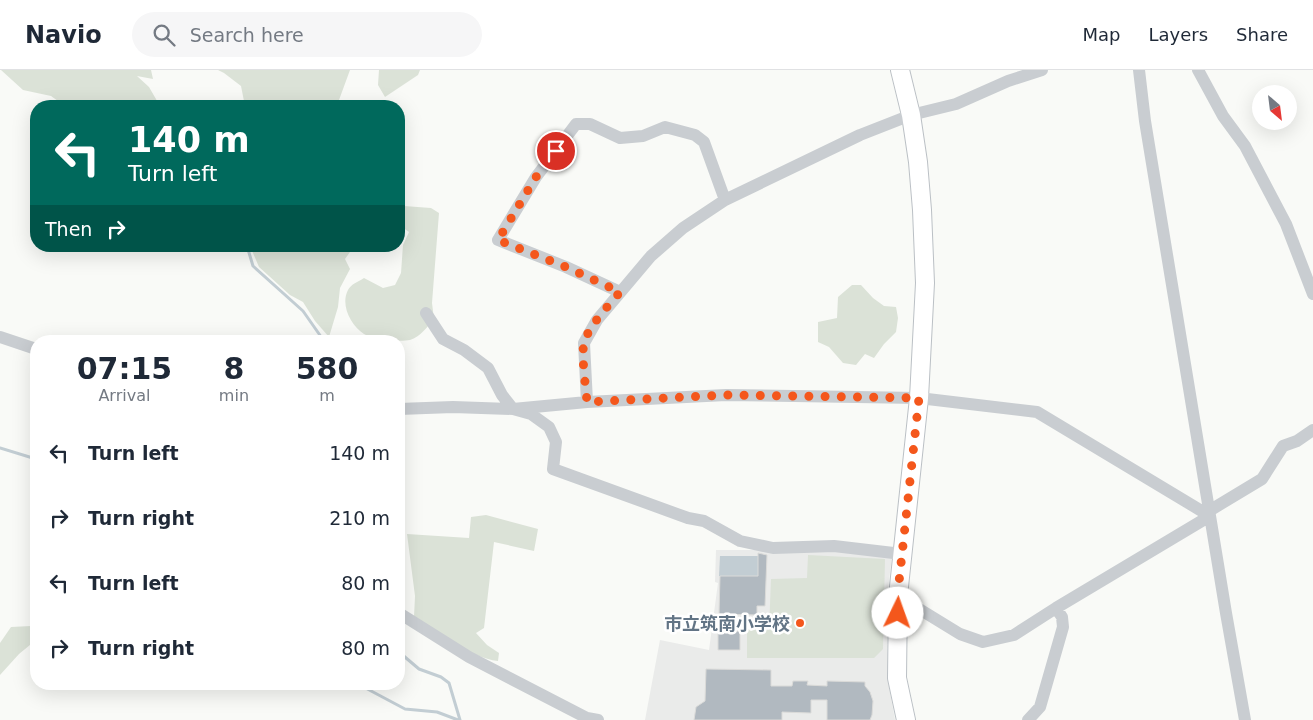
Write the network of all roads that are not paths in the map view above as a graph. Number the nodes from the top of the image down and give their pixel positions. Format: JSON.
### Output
{"nodes":[{"id":1,"x":900,"y":70,"type":"edge"},
{"id":2,"x":1042,"y":70,"type":"edge"},
{"id":3,"x":1139,"y":70,"type":"edge"},
{"id":4,"x":1198,"y":70,"type":"edge"},
{"id":5,"x":911,"y":115,"type":"junction"},
{"id":6,"x":725,"y":200,"type":"junction"},
{"id":7,"x":620,"y":292,"type":"junction"},
{"id":8,"x":1313,"y":294,"type":"edge"},
{"id":9,"x":426,"y":313,"type":"dead end"},
{"id":10,"x":0,"y":337,"type":"edge"},
{"id":11,"x":30,"y":347,"type":"edge"},
{"id":12,"x":919,"y":398,"type":"junction"},
{"id":13,"x":587,"y":402,"type":"junction"},
{"id":14,"x":405,"y":409,"type":"edge"},
{"id":15,"x":513,"y":409,"type":"junction"},
{"id":16,"x":1313,"y":430,"type":"edge"},
{"id":17,"x":1209,"y":514,"type":"junction"},
{"id":18,"x":902,"y":554,"type":"junction"},
{"id":19,"x":898,"y":596,"type":"junction"},
{"id":20,"x":1056,"y":608,"type":"junction"},
{"id":21,"x":405,"y":617,"type":"edge"},
{"id":22,"x":598,"y":720,"type":"edge"},
{"id":23,"x":906,"y":720,"type":"edge"},
{"id":24,"x":1028,"y":720,"type":"edge"},
{"id":25,"x":1245,"y":720,"type":"edge"}],
"edges":[{"from":1,"to":5,"type":"street"},
{"from":2,"to":5,"type":"street"},
{"from":3,"to":17,"type":"street"},
{"from":4,"to":8,"type":"street"},
{"from":5,"to":6,"type":"street"},
{"from":5,"to":12,"type":"street"},
{"from":6,"to":7,"type":"street"},
{"from":6,"to":7,"type":"street"},
{"from":7,"to":13,"type":"street"},
{"from":9,"to":15,"type":"street"},
{"from":10,"to":11,"type":"street"},
{"from":12,"to":13,"type":"street"},
{"from":12,"to":17,"type":"street"},
{"from":12,"to":18,"type":"street"},
{"from":13,"to":15,"type":"street"},
{"from":14,"to":15,"type":"street"},
{"from":15,"to":18,"type":"street"},
{"from":16,"to":17,"type":"street"},
{"from":17,"to":20,"type":"street"},
{"from":17,"to":25,"type":"street"},
{"from":18,"to":19,"type":"street"},
{"from":19,"to":20,"type":"street"},
{"from":19,"to":23,"type":"street"},
{"from":20,"to":24,"type":"street"},
{"from":21,"to":22,"type":"street"}]}
